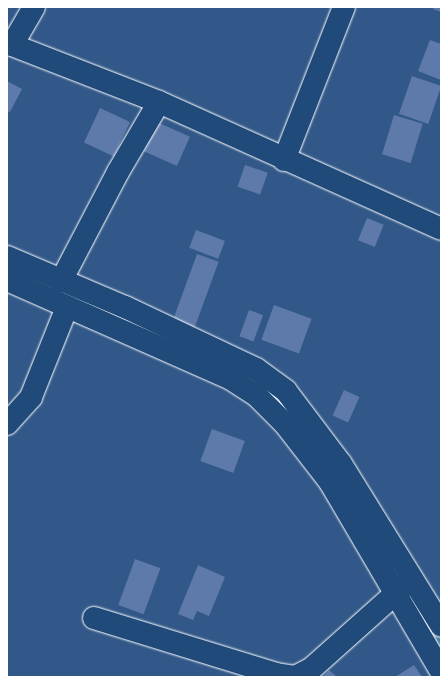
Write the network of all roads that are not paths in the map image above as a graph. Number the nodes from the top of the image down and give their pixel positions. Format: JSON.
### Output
{"nodes":[{"id":1,"x":34,"y":7,"type":"edge"},
{"id":2,"x":344,"y":7,"type":"edge"},
{"id":3,"x":10,"y":44,"type":"edge"},
{"id":4,"x":159,"y":102,"type":"junction"},
{"id":5,"x":284,"y":160,"type":"junction"},
{"id":6,"x":441,"y":229,"type":"edge"},
{"id":7,"x":7,"y":257,"type":"edge"},
{"id":8,"x":7,"y":280,"type":"edge"},
{"id":9,"x":61,"y":281,"type":"junction"},
{"id":10,"x":67,"y":307,"type":"junction"},
{"id":11,"x":7,"y":424,"type":"edge"},
{"id":12,"x":412,"y":578,"type":"junction"},
{"id":13,"x":396,"y":594,"type":"junction"},
{"id":14,"x":94,"y":618,"type":"dead end"},
{"id":15,"x":441,"y":625,"type":"edge"},
{"id":16,"x":441,"y":671,"type":"edge"},
{"id":17,"x":276,"y":675,"type":"edge"}],
"edges":[{"from":1,"to":3,"type":"street"},
{"from":2,"to":5,"type":"street"},
{"from":3,"to":4,"type":"street"},
{"from":4,"to":5,"type":"street"},
{"from":4,"to":9,"type":"street"},
{"from":5,"to":6,"type":"street"},
{"from":7,"to":9,"type":"street"},
{"from":8,"to":10,"type":"street"},
{"from":9,"to":12,"type":"street"},
{"from":10,"to":11,"type":"street"},
{"from":10,"to":13,"type":"street"},
{"from":12,"to":13,"type":"street"},
{"from":12,"to":15,"type":"street"},
{"from":13,"to":16,"type":"street"},
{"from":13,"to":17,"type":"street"},
{"from":14,"to":17,"type":"street"}]}
